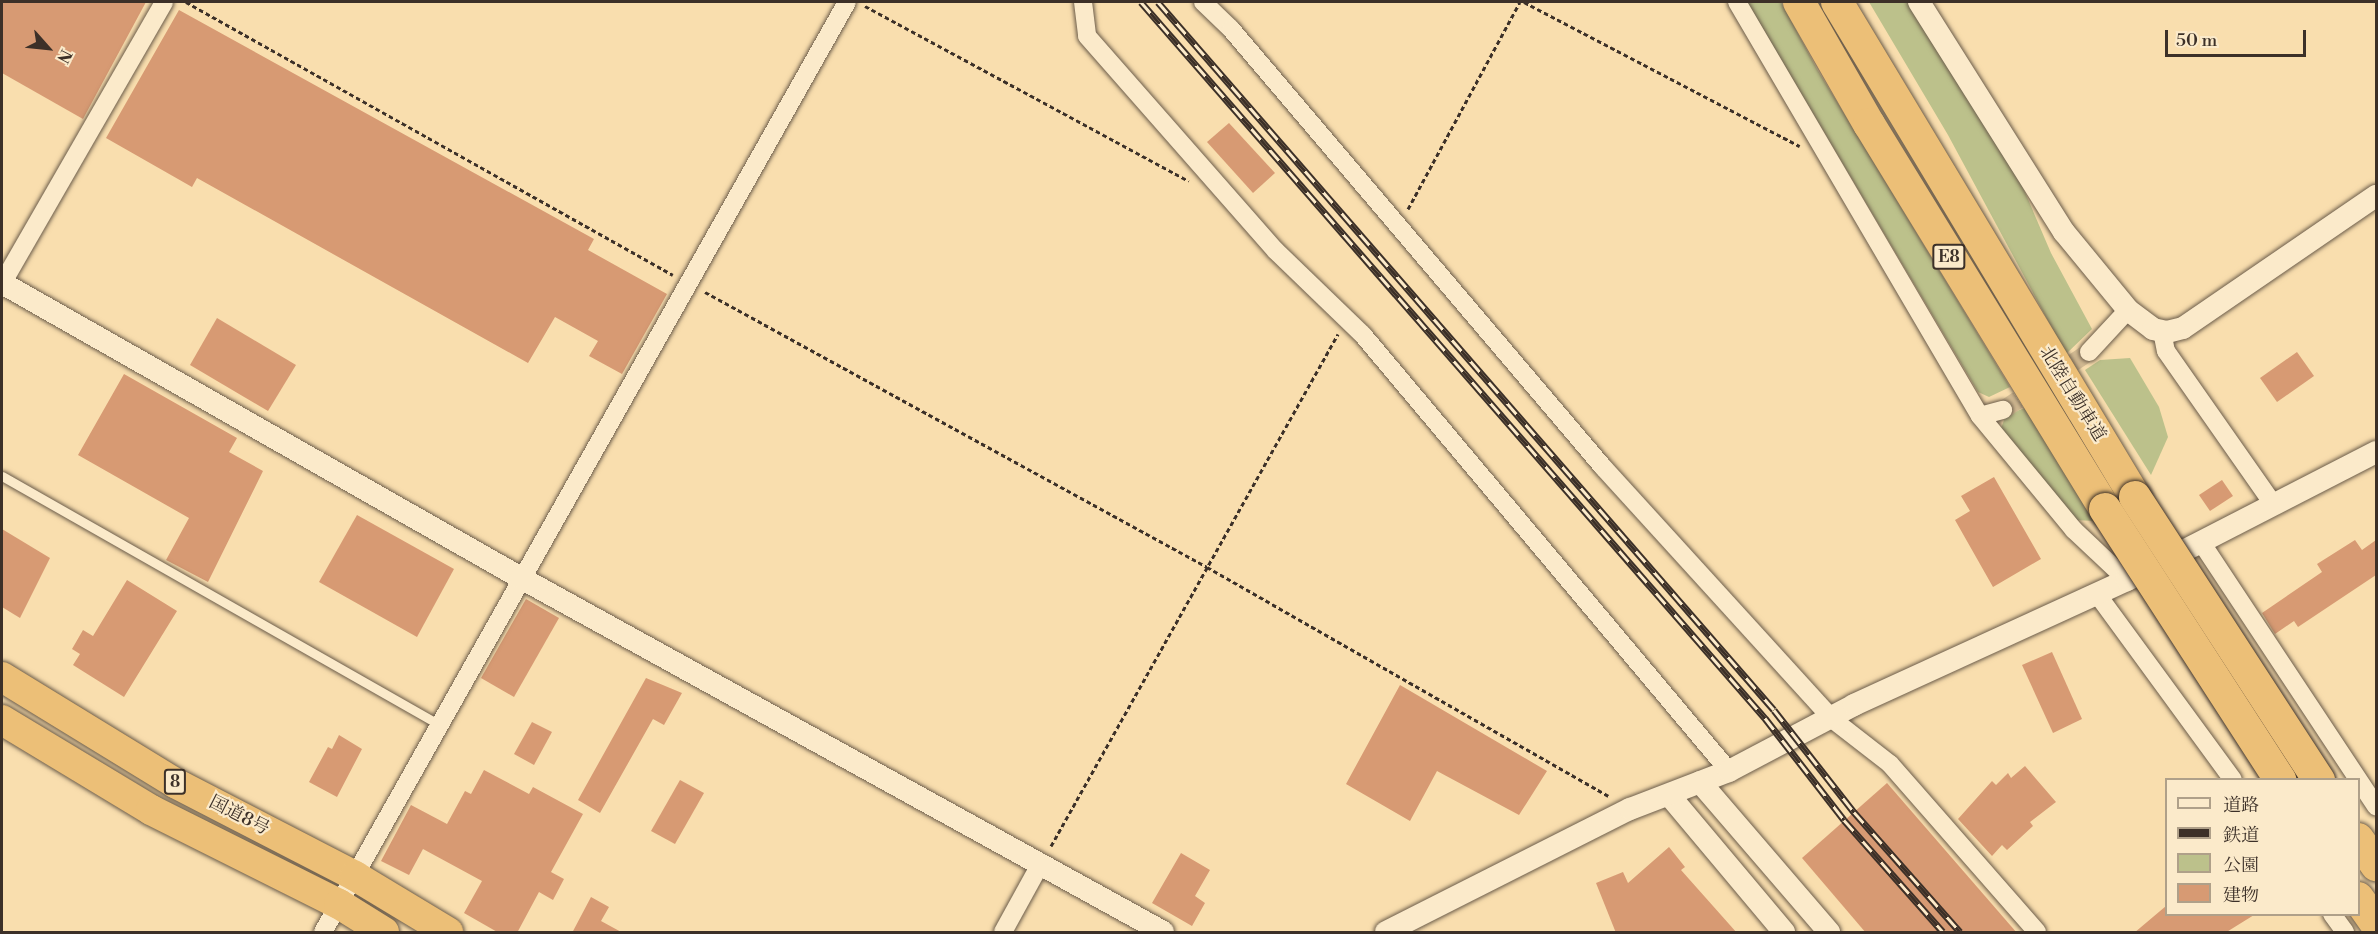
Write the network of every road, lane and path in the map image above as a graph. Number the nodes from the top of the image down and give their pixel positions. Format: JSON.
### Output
{"nodes":[{"id":1,"x":164,"y":2,"type":"edge"},
{"id":2,"x":186,"y":2,"type":"edge"},
{"id":3,"x":847,"y":2,"type":"edge"},
{"id":4,"x":857,"y":2,"type":"edge"},
{"id":5,"x":1083,"y":2,"type":"edge"},
{"id":6,"x":1203,"y":2,"type":"edge"},
{"id":7,"x":1522,"y":2,"type":"edge"},
{"id":8,"x":1737,"y":2,"type":"edge"},
{"id":9,"x":1799,"y":2,"type":"edge"},
{"id":10,"x":1837,"y":2,"type":"edge"},
{"id":11,"x":1919,"y":2,"type":"edge"},
{"id":12,"x":1833,"y":164,"type":"junction"},
{"id":13,"x":1197,"y":185,"type":"dead end"},
{"id":14,"x":2376,"y":196,"type":"edge"},
{"id":15,"x":1398,"y":226,"type":"junction"},
{"id":16,"x":2,"y":283,"type":"edge"},
{"id":17,"x":689,"y":284,"type":"junction"},
{"id":18,"x":2128,"y":310,"type":"junction"},
{"id":19,"x":1347,"y":318,"type":"junction"},
{"id":20,"x":2162,"y":331,"type":"junction"},
{"id":21,"x":2089,"y":352,"type":"tunnel mouth"},
{"id":22,"x":2002,"y":410,"type":"tunnel mouth"},
{"id":23,"x":1980,"y":416,"type":"junction"},
{"id":24,"x":2376,"y":452,"type":"edge"},
{"id":25,"x":2,"y":476,"type":"edge"},
{"id":26,"x":2274,"y":505,"type":"junction"},
{"id":27,"x":2201,"y":542,"type":"junction"},
{"id":28,"x":1207,"y":567,"type":"junction"},
{"id":29,"x":521,"y":578,"type":"junction"},
{"id":30,"x":2127,"y":580,"type":"junction"},
{"id":31,"x":2097,"y":594,"type":"junction"},
{"id":32,"x":2,"y":677,"type":"edge"},
{"id":33,"x":1832,"y":719,"type":"junction"},
{"id":34,"x":2,"y":720,"type":"edge"},
{"id":35,"x":440,"y":725,"type":"junction"},
{"id":36,"x":1729,"y":771,"type":"junction"},
{"id":37,"x":2232,"y":778,"type":"edge"},
{"id":38,"x":2279,"y":778,"type":"edge"},
{"id":39,"x":2318,"y":778,"type":"edge"},
{"id":40,"x":2357,"y":778,"type":"edge"},
{"id":41,"x":1700,"y":782,"type":"junction"},
{"id":42,"x":2360,"y":782,"type":"edge"},
{"id":43,"x":1669,"y":795,"type":"junction"},
{"id":44,"x":2376,"y":806,"type":"edge"},
{"id":45,"x":1630,"y":809,"type":"junction"},
{"id":46,"x":2360,"y":842,"type":"edge"},
{"id":47,"x":1041,"y":863,"type":"junction"},
{"id":48,"x":2376,"y":865,"type":"edge"},
{"id":49,"x":355,"y":876,"type":"junction"},
{"id":50,"x":2360,"y":901,"type":"edge"},
{"id":51,"x":339,"y":904,"type":"junction"},
{"id":52,"x":2333,"y":916,"type":"edge"},
{"id":53,"x":2376,"y":924,"type":"edge"},
{"id":54,"x":323,"y":933,"type":"edge"},
{"id":55,"x":384,"y":933,"type":"edge"},
{"id":56,"x":448,"y":933,"type":"edge"},
{"id":57,"x":1003,"y":933,"type":"edge"},
{"id":58,"x":1163,"y":933,"type":"edge"},
{"id":59,"x":1386,"y":933,"type":"edge"},
{"id":60,"x":1784,"y":933,"type":"edge"},
{"id":61,"x":1829,"y":933,"type":"edge"},
{"id":62,"x":2037,"y":933,"type":"edge"},
{"id":63,"x":2345,"y":933,"type":"edge"}],
"edges":[{"from":1,"to":16,"type":"street"},
{"from":2,"to":17,"type":"path"},
{"from":3,"to":17,"type":"street"},
{"from":4,"to":13,"type":"path"},
{"from":5,"to":19,"type":"street"},
{"from":6,"to":15,"type":"street"},
{"from":7,"to":12,"type":"path"},
{"from":7,"to":15,"type":"path"},
{"from":8,"to":12,"type":"street"},
{"from":9,"to":38,"type":"highway","name":"北陸自動車道","number":"E8","bridge":true},
{"from":10,"to":39,"type":"highway","name":"北陸自動車道","number":"E8","bridge":true},
{"from":11,"to":18,"type":"street"},
{"from":12,"to":23,"type":"street"},
{"from":14,"to":20,"type":"street"},
{"from":15,"to":33,"type":"street"},
{"from":16,"to":29,"type":"street"},
{"from":17,"to":28,"type":"path"},
{"from":17,"to":29,"type":"street"},
{"from":18,"to":20,"type":"street"},
{"from":18,"to":21,"type":"street"},
{"from":19,"to":28,"type":"path"},
{"from":19,"to":36,"type":"street"},
{"from":20,"to":26,"type":"street"},
{"from":22,"to":23,"type":"street"},
{"from":23,"to":30,"type":"street"},
{"from":24,"to":26,"type":"street"},
{"from":25,"to":35,"type":"lane"},
{"from":26,"to":27,"type":"street"},
{"from":27,"to":30,"type":"street"},
{"from":27,"to":40,"type":"street"},
{"from":28,"to":45,"type":"path"},
{"from":28,"to":47,"type":"path"},
{"from":29,"to":35,"type":"street"},
{"from":29,"to":47,"type":"street"},
{"from":30,"to":31,"type":"street"},
{"from":31,"to":33,"type":"street"},
{"from":31,"to":37,"type":"street"},
{"from":32,"to":49,"type":"highway","name":"国道8号","number":"8"},
{"from":33,"to":36,"type":"street"},
{"from":33,"to":62,"type":"street"},
{"from":34,"to":51,"type":"highway","name":"国道8号","number":"8"},
{"from":35,"to":49,"type":"street"},
{"from":36,"to":41,"type":"street"},
{"from":41,"to":43,"type":"street"},
{"from":41,"to":61,"type":"street"},
{"from":42,"to":44,"type":"street"},
{"from":43,"to":45,"type":"street"},
{"from":43,"to":60,"type":"street"},
{"from":45,"to":59,"type":"street"},
{"from":46,"to":48,"type":"highway"},
{"from":47,"to":57,"type":"street"},
{"from":47,"to":58,"type":"street"},
{"from":49,"to":51,"type":"street"},
{"from":49,"to":56,"type":"highway","name":"国道8号","number":"8"},
{"from":50,"to":53,"type":"highway"},
{"from":51,"to":54,"type":"street"},
{"from":51,"to":55,"type":"highway","name":"国道8号","number":"8"},
{"from":52,"to":63,"type":"street"}]}
